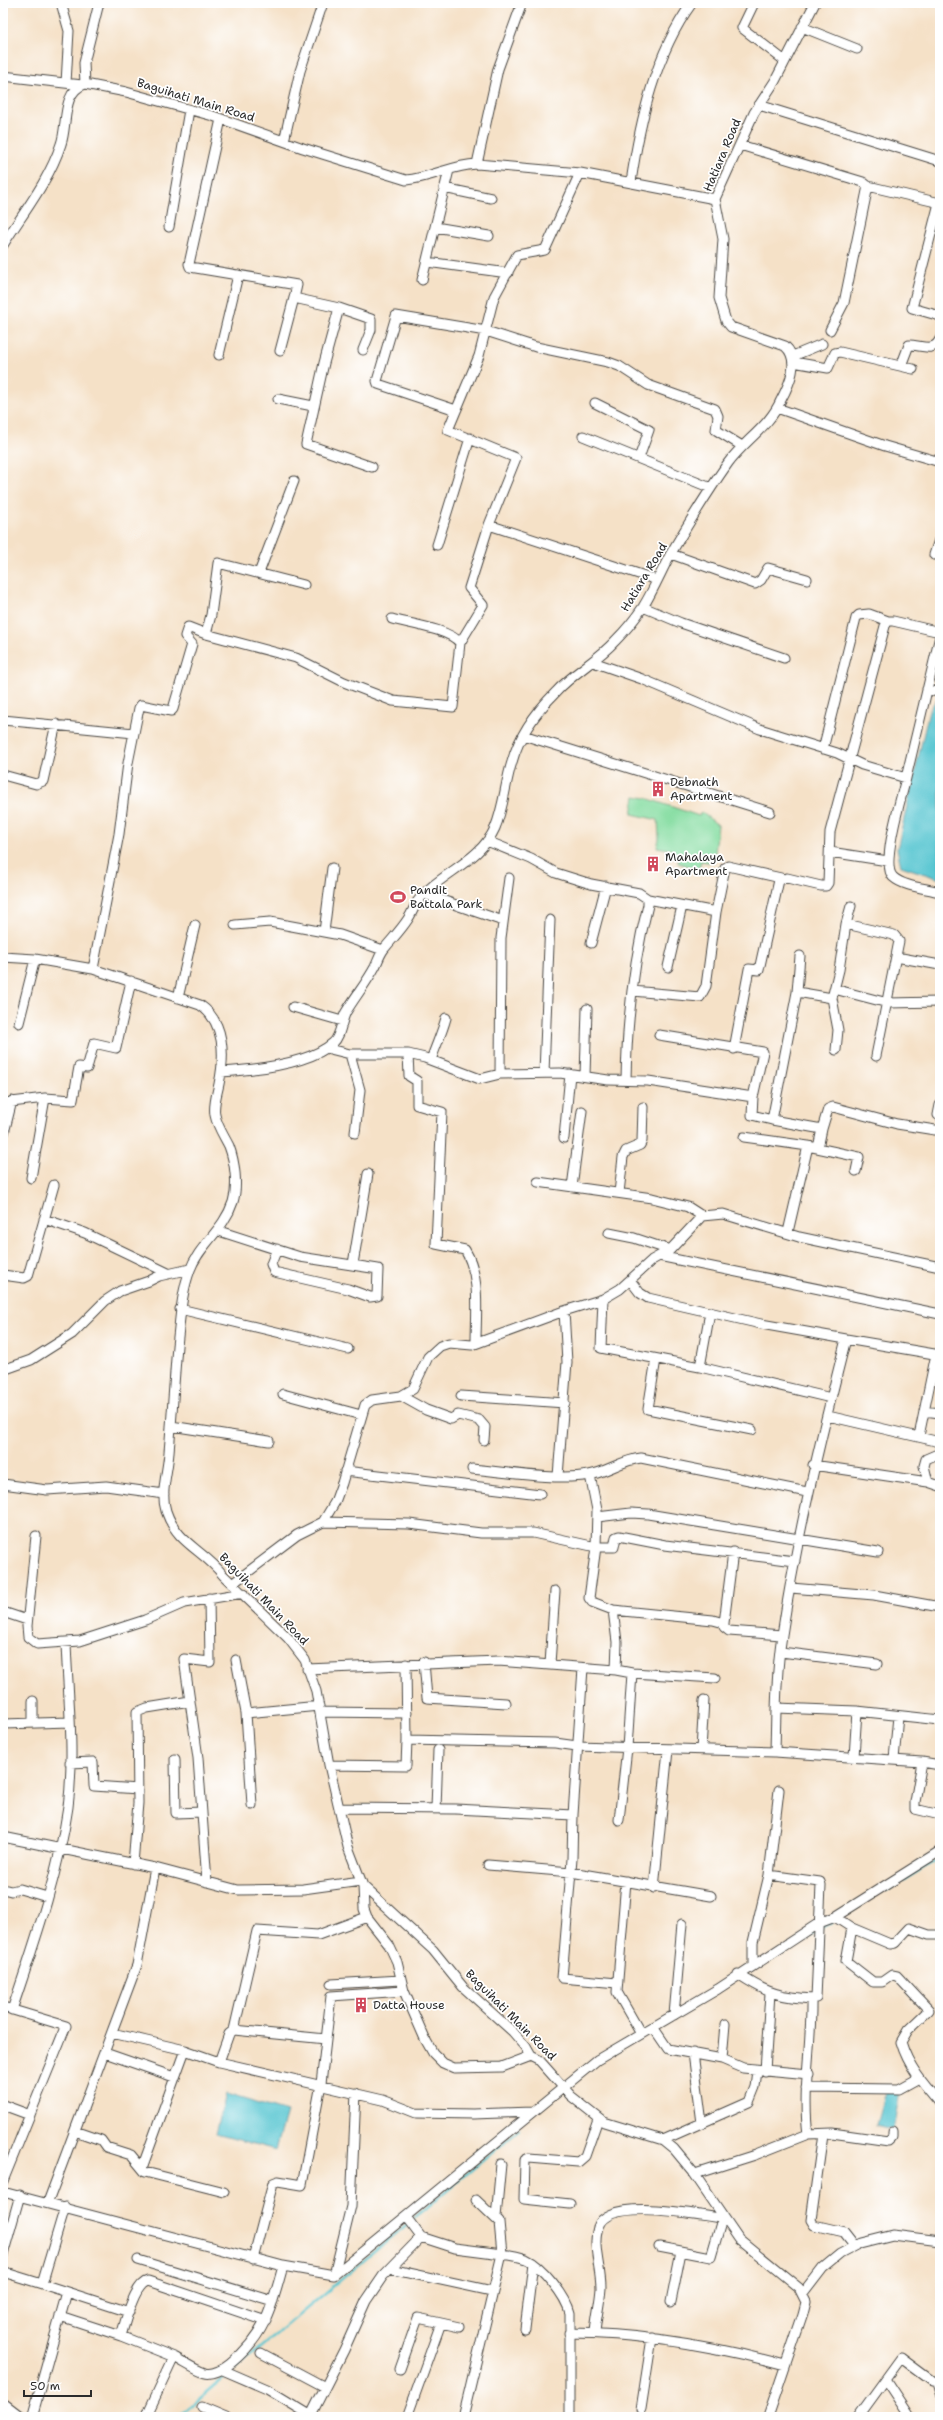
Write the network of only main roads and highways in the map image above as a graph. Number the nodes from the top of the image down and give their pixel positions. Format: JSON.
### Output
{"nodes":[{"id":1,"x":3,"y":2404,"type":"edge"},
{"id":2,"x":20,"y":2417,"type":"edge"}],
"edges":[{"from":1,"to":2,"type":"main road"}]}
